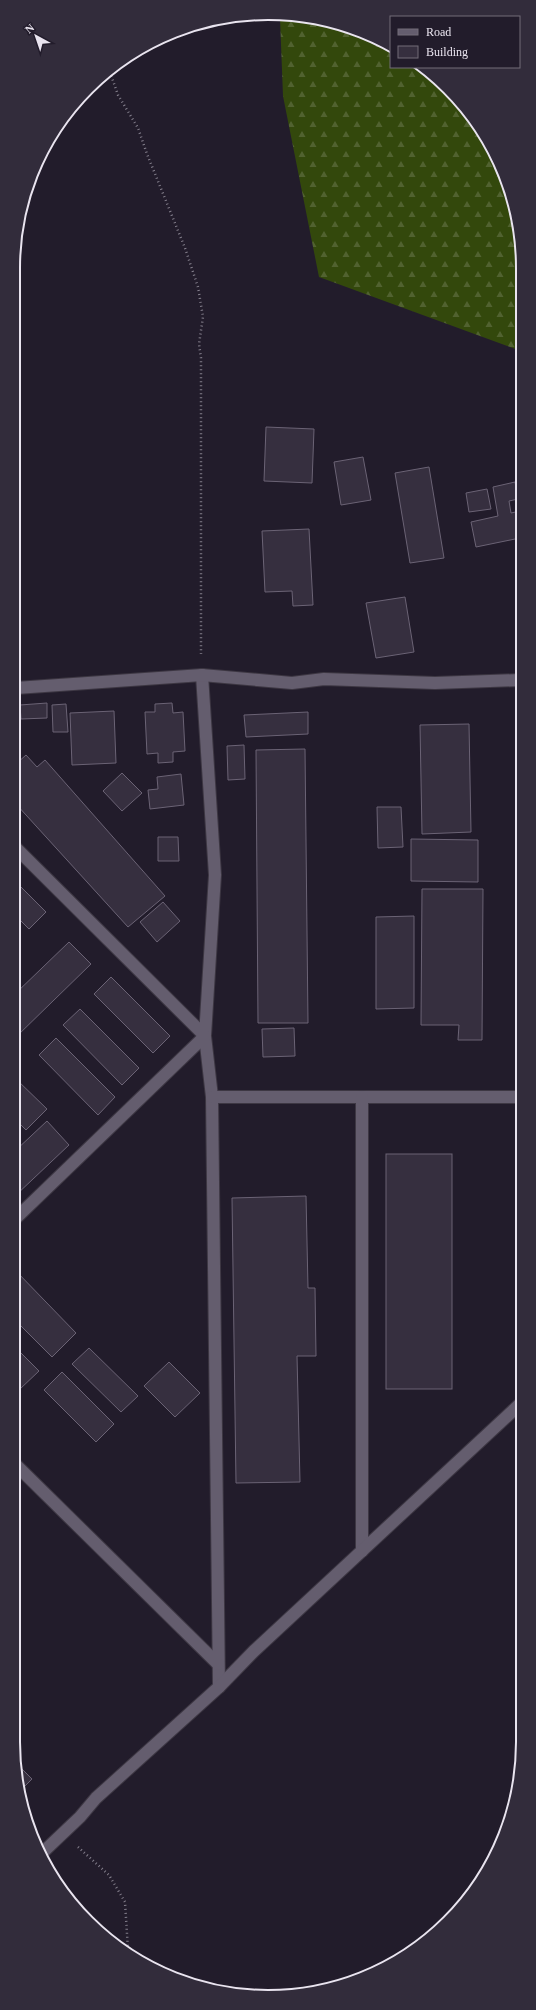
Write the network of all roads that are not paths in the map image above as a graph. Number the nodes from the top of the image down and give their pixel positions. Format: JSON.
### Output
{"nodes":[{"id":1,"x":202,"y":675,"type":"junction"},
{"id":2,"x":516,"y":680,"type":"edge"},
{"id":3,"x":20,"y":688,"type":"edge"},
{"id":4,"x":20,"y":852,"type":"edge"},
{"id":5,"x":206,"y":1036,"type":"junction"},
{"id":6,"x":212,"y":1097,"type":"junction"},
{"id":7,"x":362,"y":1097,"type":"junction"},
{"id":8,"x":516,"y":1097,"type":"edge"},
{"id":9,"x":20,"y":1214,"type":"edge"},
{"id":10,"x":516,"y":1408,"type":"edge"},
{"id":11,"x":20,"y":1469,"type":"edge"},
{"id":12,"x":362,"y":1551,"type":"junction"},
{"id":13,"x":218,"y":1664,"type":"junction"},
{"id":14,"x":219,"y":1687,"type":"junction"},
{"id":15,"x":45,"y":1850,"type":"edge"}],
"edges":[{"from":1,"to":2,"type":"street"},
{"from":1,"to":3,"type":"street"},
{"from":1,"to":5,"type":"street"},
{"from":4,"to":5,"type":"street"},
{"from":5,"to":6,"type":"street"},
{"from":5,"to":9,"type":"street"},
{"from":6,"to":7,"type":"street"},
{"from":6,"to":13,"type":"street"},
{"from":7,"to":8,"type":"street"},
{"from":7,"to":12,"type":"street"},
{"from":10,"to":12,"type":"street"},
{"from":11,"to":13,"type":"street"},
{"from":12,"to":14,"type":"street"},
{"from":13,"to":14,"type":"street"},
{"from":14,"to":15,"type":"street"}]}
